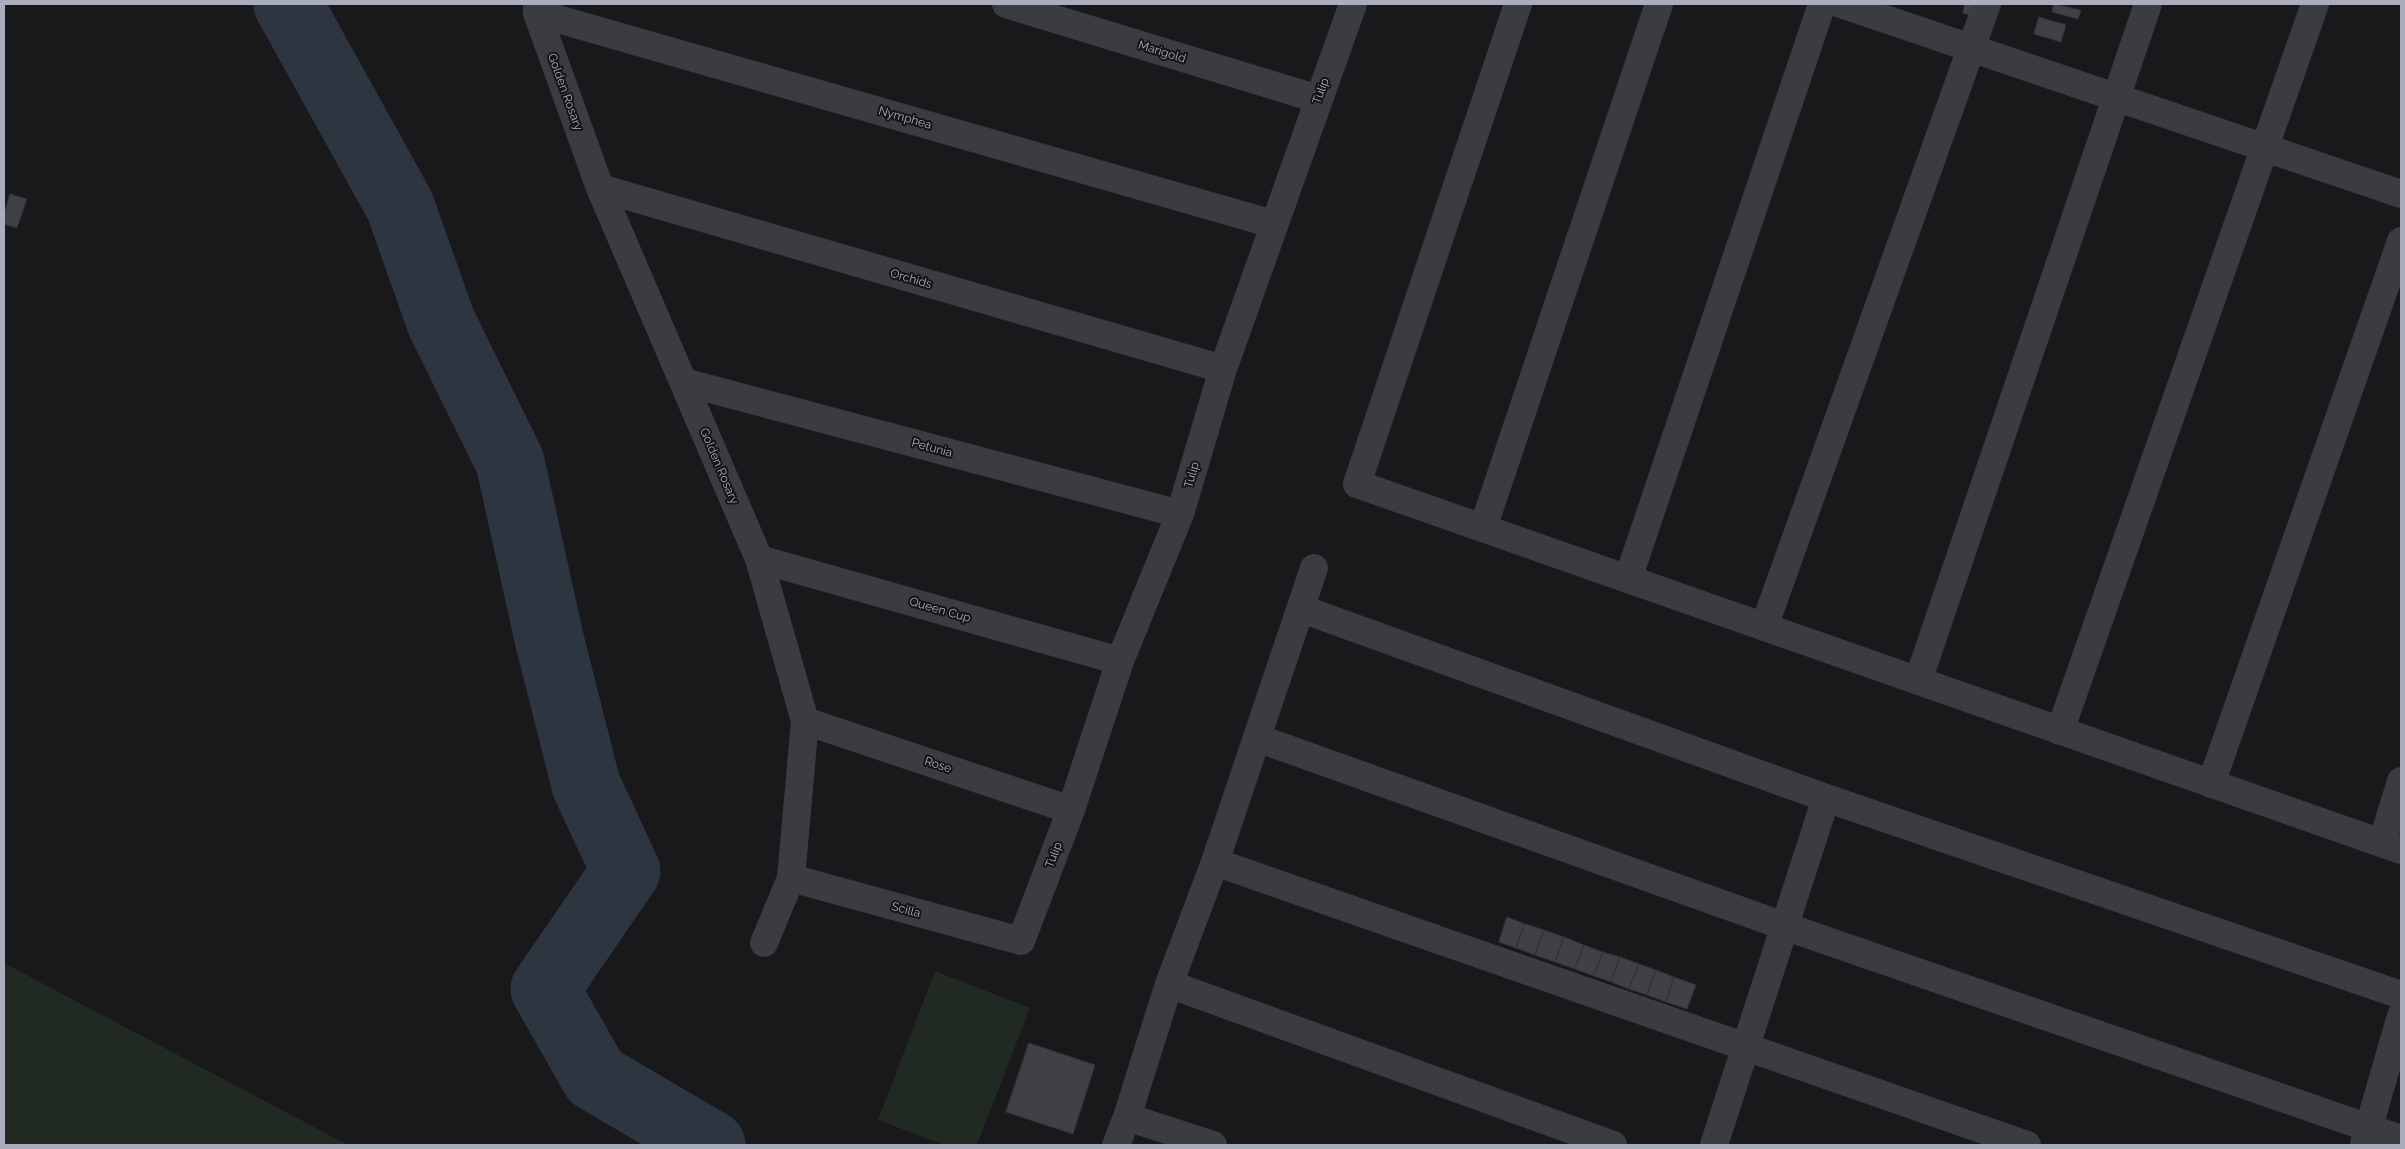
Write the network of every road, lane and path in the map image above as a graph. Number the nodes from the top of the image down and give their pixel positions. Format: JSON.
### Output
{"nodes":[{"id":1,"x":1006,"y":4,"type":"edge"},
{"id":2,"x":1353,"y":4,"type":"edge"},
{"id":3,"x":1518,"y":4,"type":"edge"},
{"id":4,"x":1659,"y":4,"type":"edge"},
{"id":5,"x":1822,"y":4,"type":"edge"},
{"id":6,"x":1841,"y":4,"type":"edge"},
{"id":7,"x":1986,"y":4,"type":"edge"},
{"id":8,"x":2148,"y":4,"type":"edge"},
{"id":9,"x":2315,"y":4,"type":"edge"},
{"id":10,"x":537,"y":8,"type":"edge"},
{"id":11,"x":1971,"y":47,"type":"junction"},
{"id":12,"x":2116,"y":97,"type":"junction"},
{"id":13,"x":1318,"y":99,"type":"junction"},
{"id":14,"x":2265,"y":147,"type":"junction"},
{"id":15,"x":600,"y":188,"type":"junction"},
{"id":16,"x":2401,"y":194,"type":"edge"},
{"id":17,"x":1273,"y":224,"type":"junction"},
{"id":18,"x":2401,"y":241,"type":"edge"},
{"id":19,"x":1222,"y":369,"type":"junction"},
{"id":20,"x":684,"y":382,"type":"junction"},
{"id":21,"x":1180,"y":514,"type":"junction"},
{"id":22,"x":1483,"y":528,"type":"junction"},
{"id":23,"x":759,"y":559,"type":"junction"},
{"id":24,"x":1314,"y":568,"type":"dead end"},
{"id":25,"x":1628,"y":579,"type":"junction"},
{"id":26,"x":1302,"y":609,"type":"junction"},
{"id":27,"x":1764,"y":627,"type":"junction"},
{"id":28,"x":1120,"y":661,"type":"junction"},
{"id":29,"x":1918,"y":681,"type":"junction"},
{"id":30,"x":805,"y":721,"type":"junction"},
{"id":31,"x":2060,"y":731,"type":"junction"},
{"id":32,"x":1257,"y":738,"type":"junction"},
{"id":33,"x":2401,"y":781,"type":"edge"},
{"id":34,"x":2211,"y":784,"type":"junction"},
{"id":35,"x":1826,"y":798,"type":"junction"},
{"id":36,"x":1071,"y":810,"type":"junction"},
{"id":37,"x":2392,"y":846,"type":"edge"},
{"id":38,"x":1215,"y":862,"type":"junction"},
{"id":39,"x":791,"y":878,"type":"junction"},
{"id":40,"x":1784,"y":926,"type":"junction"},
{"id":41,"x":1021,"y":942,"type":"joint"},
{"id":42,"x":764,"y":943,"type":"dead end"},
{"id":43,"x":1169,"y":984,"type":"junction"},
{"id":44,"x":2401,"y":995,"type":"edge"},
{"id":45,"x":2401,"y":1016,"type":"edge"},
{"id":46,"x":1744,"y":1045,"type":"junction"},
{"id":47,"x":1127,"y":1117,"type":"junction"},
{"id":48,"x":2367,"y":1136,"type":"edge"},
{"id":49,"x":2401,"y":1140,"type":"edge"},
{"id":50,"x":1116,"y":1145,"type":"edge"},
{"id":51,"x":1213,"y":1145,"type":"edge"},
{"id":52,"x":1613,"y":1145,"type":"edge"},
{"id":53,"x":1714,"y":1145,"type":"edge"},
{"id":54,"x":2027,"y":1145,"type":"edge"}],
"edges":[{"from":1,"to":13,"type":"street","name":"Marigold"},
{"from":2,"to":13,"type":"street","name":"Tulip"},
{"from":3,"to":22,"type":"street"},
{"from":4,"to":22,"type":"street"},
{"from":5,"to":25,"type":"street"},
{"from":6,"to":11,"type":"street"},
{"from":7,"to":11,"type":"street"},
{"from":8,"to":12,"type":"street"},
{"from":9,"to":14,"type":"street"},
{"from":10,"to":15,"type":"street","name":"Golden Rosary"},
{"from":10,"to":17,"type":"street","name":"Nymphea"},
{"from":11,"to":12,"type":"street"},
{"from":11,"to":27,"type":"street"},
{"from":12,"to":14,"type":"street"},
{"from":12,"to":29,"type":"street"},
{"from":13,"to":17,"type":"street","name":"Tulip"},
{"from":14,"to":16,"type":"street"},
{"from":14,"to":31,"type":"street"},
{"from":15,"to":19,"type":"street","name":"Orchids"},
{"from":15,"to":20,"type":"street","name":"Golden Rosary"},
{"from":17,"to":19,"type":"street","name":"Tulip"},
{"from":18,"to":34,"type":"street"},
{"from":19,"to":21,"type":"street","name":"Tulip"},
{"from":20,"to":21,"type":"street","name":"Petunia"},
{"from":20,"to":23,"type":"street","name":"Golden Rosary"},
{"from":21,"to":28,"type":"street","name":"Tulip"},
{"from":22,"to":25,"type":"street"},
{"from":23,"to":28,"type":"street","name":"Queen Cup"},
{"from":23,"to":30,"type":"street","name":"Golden Rosary"},
{"from":24,"to":26,"type":"street"},
{"from":25,"to":27,"type":"street"},
{"from":26,"to":32,"type":"street"},
{"from":26,"to":35,"type":"street"},
{"from":27,"to":29,"type":"street"},
{"from":28,"to":36,"type":"street","name":"Tulip"},
{"from":29,"to":31,"type":"street"},
{"from":30,"to":36,"type":"street","name":"Rose"},
{"from":30,"to":39,"type":"street","name":"Golden Rosary"},
{"from":31,"to":34,"type":"street"},
{"from":32,"to":38,"type":"street"},
{"from":32,"to":40,"type":"street"},
{"from":33,"to":37,"type":"street"},
{"from":34,"to":37,"type":"street"},
{"from":35,"to":40,"type":"street"},
{"from":35,"to":44,"type":"street"},
{"from":36,"to":41,"type":"street","name":"Tulip"},
{"from":38,"to":43,"type":"street"},
{"from":38,"to":46,"type":"street"},
{"from":39,"to":41,"type":"street","name":"Scilla"},
{"from":39,"to":42,"type":"street","name":"Golden Rosary"},
{"from":40,"to":46,"type":"street"},
{"from":40,"to":48,"type":"street"},
{"from":43,"to":47,"type":"street"},
{"from":43,"to":52,"type":"street"},
{"from":45,"to":48,"type":"street"},
{"from":46,"to":53,"type":"street"},
{"from":46,"to":54,"type":"street"},
{"from":47,"to":50,"type":"street"},
{"from":47,"to":51,"type":"street"},
{"from":48,"to":49,"type":"street"}]}
